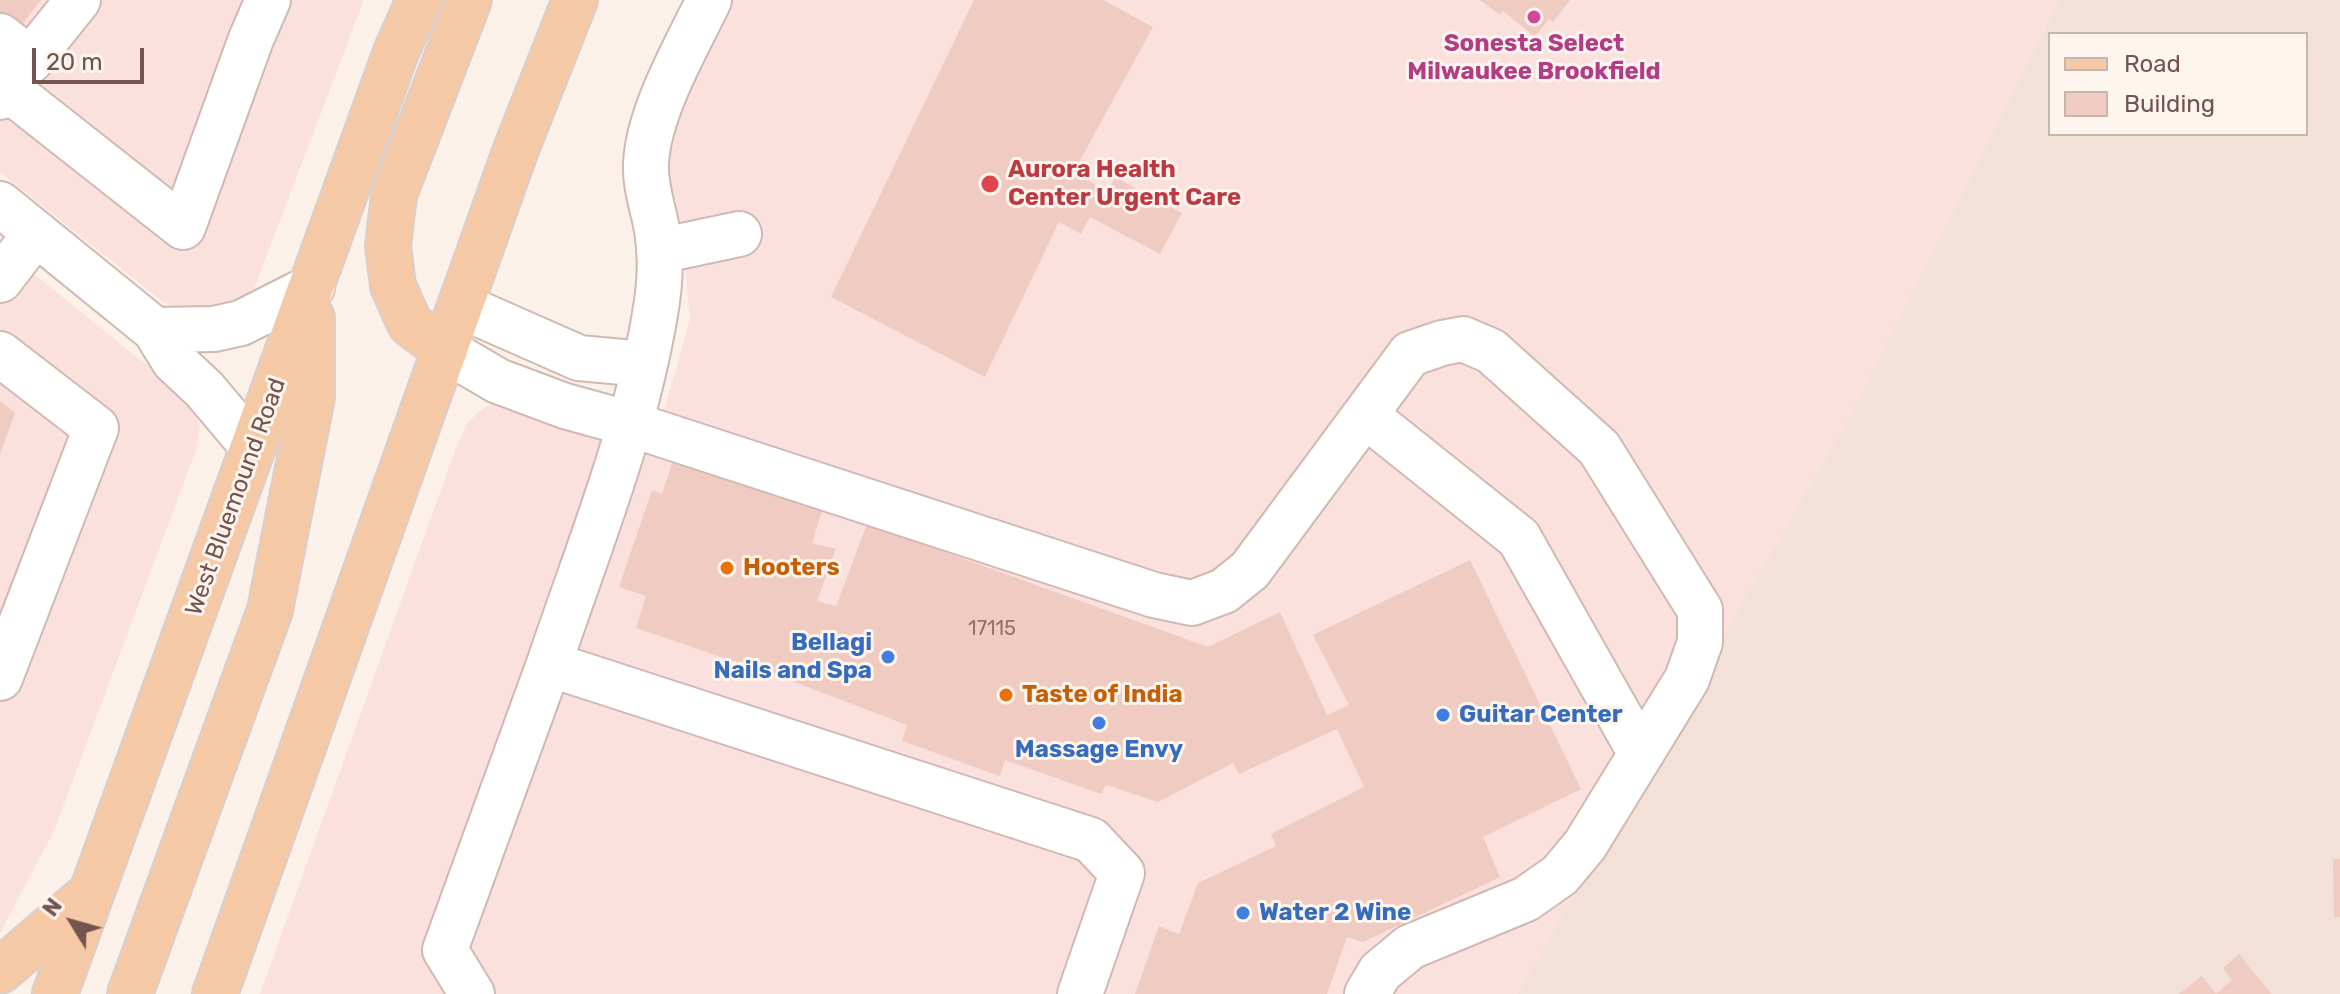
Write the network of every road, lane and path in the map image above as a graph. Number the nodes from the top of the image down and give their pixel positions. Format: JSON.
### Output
{"nodes":[{"id":1,"x":78,"y":0,"type":"edge"},
{"id":2,"x":268,"y":0,"type":"edge"},
{"id":3,"x":419,"y":0,"type":"edge"},
{"id":4,"x":469,"y":0,"type":"edge"},
{"id":5,"x":575,"y":0,"type":"edge"},
{"id":6,"x":709,"y":0,"type":"edge"},
{"id":7,"x":10,"y":71,"type":"edge"},
{"id":8,"x":0,"y":204,"type":"edge"},
{"id":9,"x":36,"y":233,"type":"junction"},
{"id":10,"x":739,"y":234,"type":"dead end"},
{"id":11,"x":659,"y":251,"type":"junction"},
{"id":12,"x":0,"y":280,"type":"edge"},
{"id":13,"x":312,"y":287,"type":"junction"},
{"id":14,"x":461,"y":306,"type":"junction"},
{"id":15,"x":155,"y":330,"type":"junction"},
{"id":16,"x":445,"y":350,"type":"junction"},
{"id":17,"x":0,"y":354,"type":"edge"},
{"id":18,"x":644,"y":364,"type":"junction"},
{"id":19,"x":1365,"y":415,"type":"junction"},
{"id":20,"x":630,"y":424,"type":"junction"},
{"id":21,"x":253,"y":447,"type":"junction"},
{"id":22,"x":549,"y":664,"type":"junction"},
{"id":23,"x":0,"y":678,"type":"edge"},
{"id":24,"x":1641,"y":754,"type":"junction"},
{"id":25,"x":93,"y":891,"type":"junction"},
{"id":26,"x":0,"y":971,"type":"edge"},
{"id":27,"x":55,"y":994,"type":"edge"},
{"id":28,"x":130,"y":994,"type":"edge"},
{"id":29,"x":215,"y":994,"type":"edge"},
{"id":30,"x":472,"y":994,"type":"edge"},
{"id":31,"x":1080,"y":994,"type":"edge"},
{"id":32,"x":1367,"y":994,"type":"edge"}],
"edges":[{"from":1,"to":7,"type":"street"},
{"from":2,"to":7,"type":"street"},
{"from":3,"to":13,"type":"main road","name":"West Bluemound Road"},
{"from":4,"to":16,"type":"main road"},
{"from":5,"to":14,"type":"main road"},
{"from":6,"to":11,"type":"street"},
{"from":8,"to":9,"type":"street"},
{"from":9,"to":12,"type":"street"},
{"from":9,"to":15,"type":"street"},
{"from":10,"to":11,"type":"street"},
{"from":11,"to":18,"type":"street"},
{"from":13,"to":15,"type":"street"},
{"from":13,"to":21,"type":"main road","name":"West Bluemound Road"},
{"from":13,"to":28,"type":"main road"},
{"from":14,"to":16,"type":"main road"},
{"from":14,"to":18,"type":"street"},
{"from":15,"to":21,"type":"street"},
{"from":16,"to":20,"type":"street"},
{"from":16,"to":29,"type":"main road"},
{"from":17,"to":23,"type":"street"},
{"from":18,"to":20,"type":"street"},
{"from":19,"to":20,"type":"street"},
{"from":19,"to":24,"type":"street"},
{"from":19,"to":24,"type":"street"},
{"from":20,"to":22,"type":"street"},
{"from":21,"to":25,"type":"main road","name":"West Bluemound Road"},
{"from":22,"to":30,"type":"street"},
{"from":22,"to":31,"type":"street"},
{"from":24,"to":32,"type":"street"},
{"from":25,"to":26,"type":"main road"},
{"from":25,"to":27,"type":"main road","name":"West Bluemound Road"}]}
